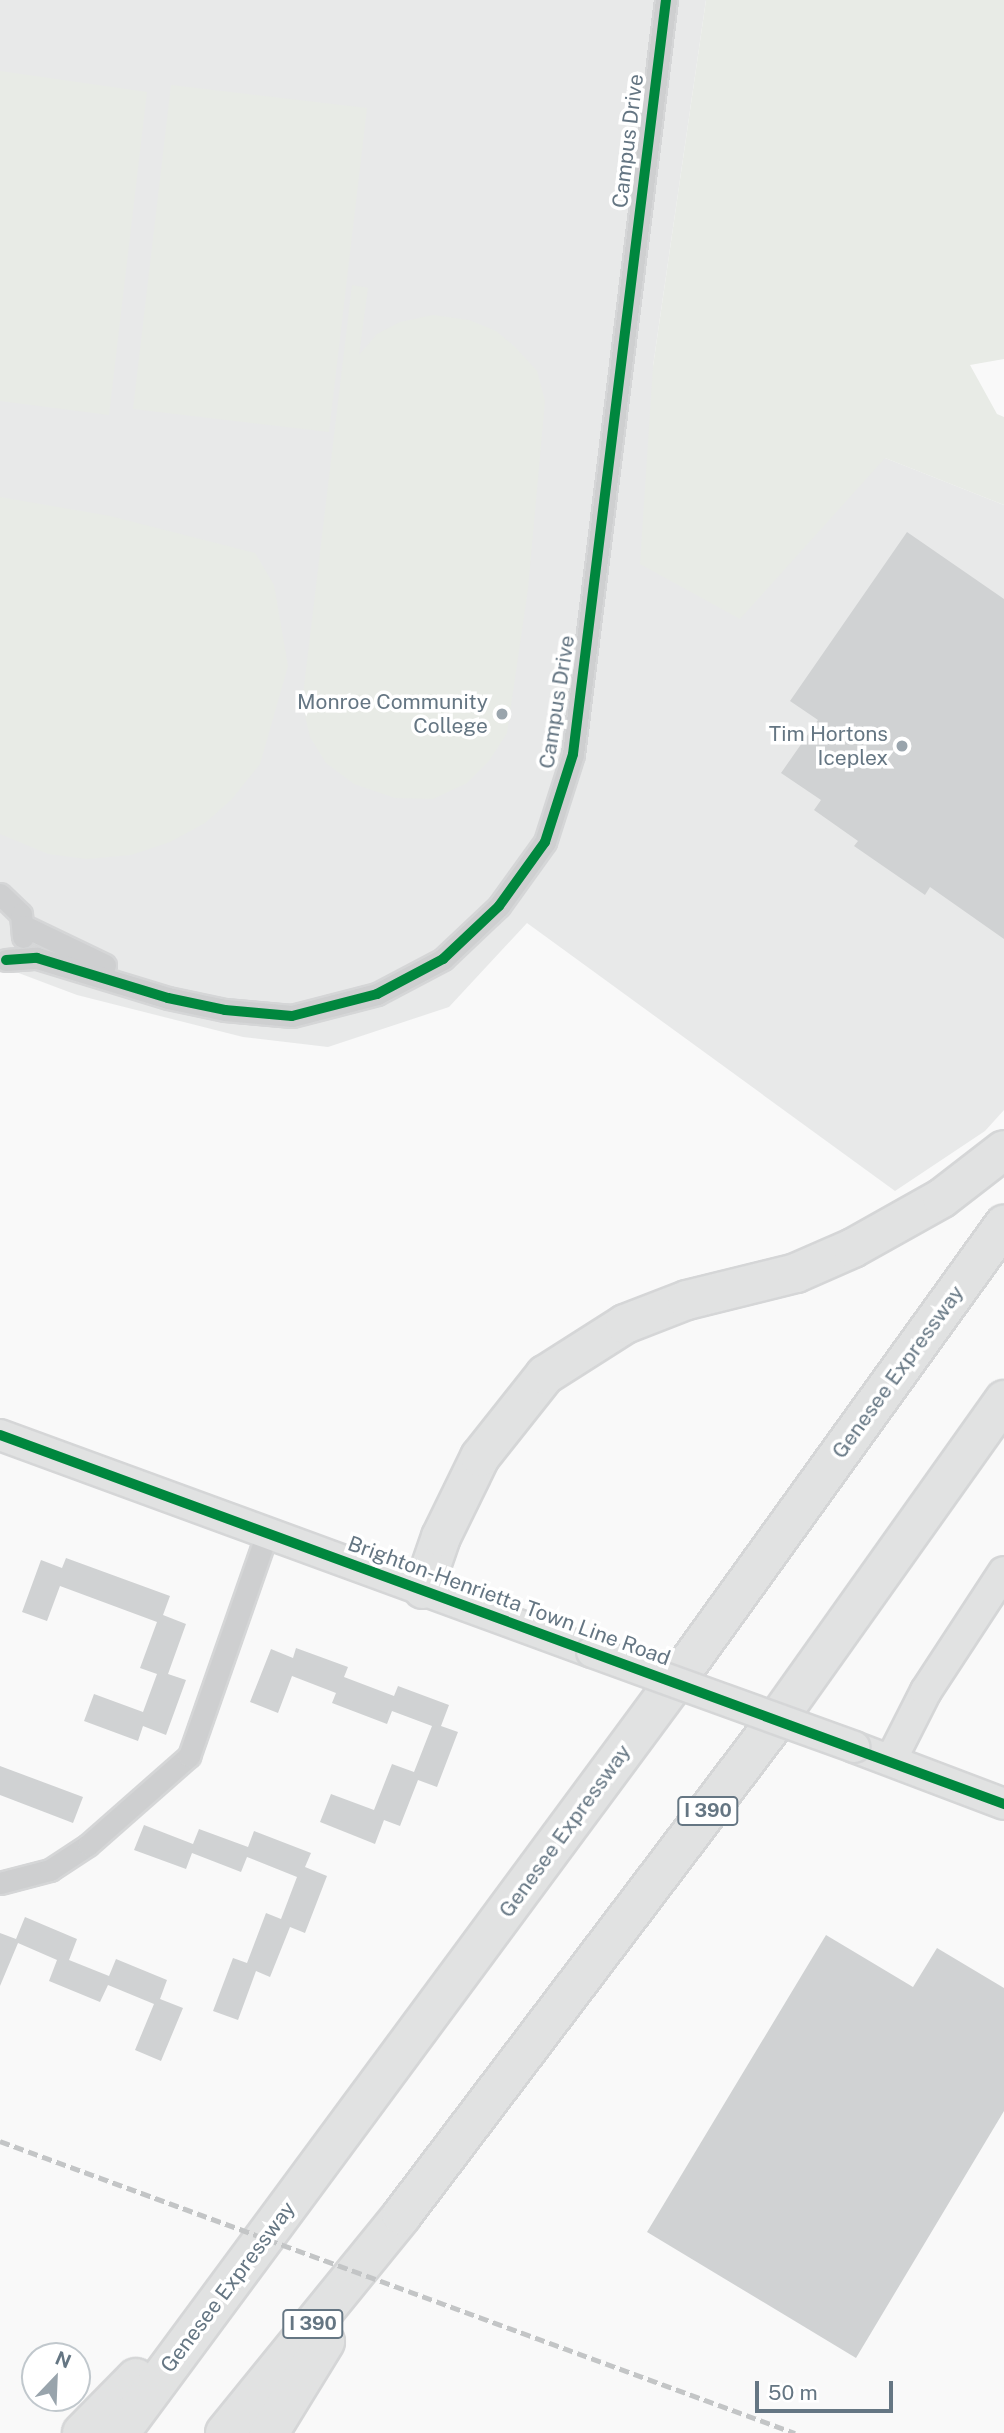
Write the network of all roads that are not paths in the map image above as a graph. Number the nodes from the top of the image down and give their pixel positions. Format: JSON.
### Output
{"nodes":[{"id":1,"x":666,"y":0,"type":"edge"},
{"id":2,"x":0,"y":894,"type":"edge"},
{"id":3,"x":24,"y":926,"type":"junction"},
{"id":4,"x":3,"y":962,"type":"edge"},
{"id":5,"x":225,"y":1010,"type":"junction"},
{"id":6,"x":1004,"y":1150,"type":"edge"},
{"id":7,"x":1004,"y":1225,"type":"edge"},
{"id":8,"x":1004,"y":1400,"type":"edge"},
{"id":9,"x":0,"y":1435,"type":"edge"},
{"id":10,"x":267,"y":1533,"type":"junction"},
{"id":11,"x":1004,"y":1572,"type":"edge"},
{"id":12,"x":423,"y":1589,"type":"junction"},
{"id":13,"x":891,"y":1760,"type":"junction"},
{"id":14,"x":1004,"y":1804,"type":"edge"},
{"id":15,"x":0,"y":1883,"type":"edge"},
{"id":16,"x":402,"y":2214,"type":"junction"},
{"id":17,"x":238,"y":2274,"type":"junction"},
{"id":18,"x":82,"y":2433,"type":"edge"},
{"id":19,"x":120,"y":2433,"type":"edge"},
{"id":20,"x":225,"y":2433,"type":"edge"},
{"id":21,"x":269,"y":2433,"type":"edge"}],
"edges":[{"from":1,"to":5,"type":"street","name":"Campus Drive"},
{"from":2,"to":3,"type":"street"},
{"from":3,"to":4,"type":"street"},
{"from":3,"to":5,"type":"street","name":"Campus Drive"},
{"from":4,"to":5,"type":"street","name":"Campus Drive"},
{"from":6,"to":12,"type":"highway"},
{"from":7,"to":17,"type":"highway","name":"Genesee Expressway"},
{"from":8,"to":16,"type":"highway","number":"I 390"},
{"from":9,"to":10,"type":"street","name":"Brighton-Henrietta Town Line Road"},
{"from":10,"to":12,"type":"street","name":"Brighton-Henrietta Town Line Road"},
{"from":10,"to":15,"type":"street"},
{"from":11,"to":13,"type":"street"},
{"from":12,"to":13,"type":"street","name":"Brighton-Henrietta Town Line Road","bridge":true},
{"from":13,"to":14,"type":"street","name":"Brighton-Henrietta Town Line Road"},
{"from":16,"to":20,"type":"highway","number":"I 390"},
{"from":16,"to":21,"type":"highway"},
{"from":17,"to":18,"type":"highway"},
{"from":17,"to":19,"type":"highway","name":"Genesee Expressway"}]}
